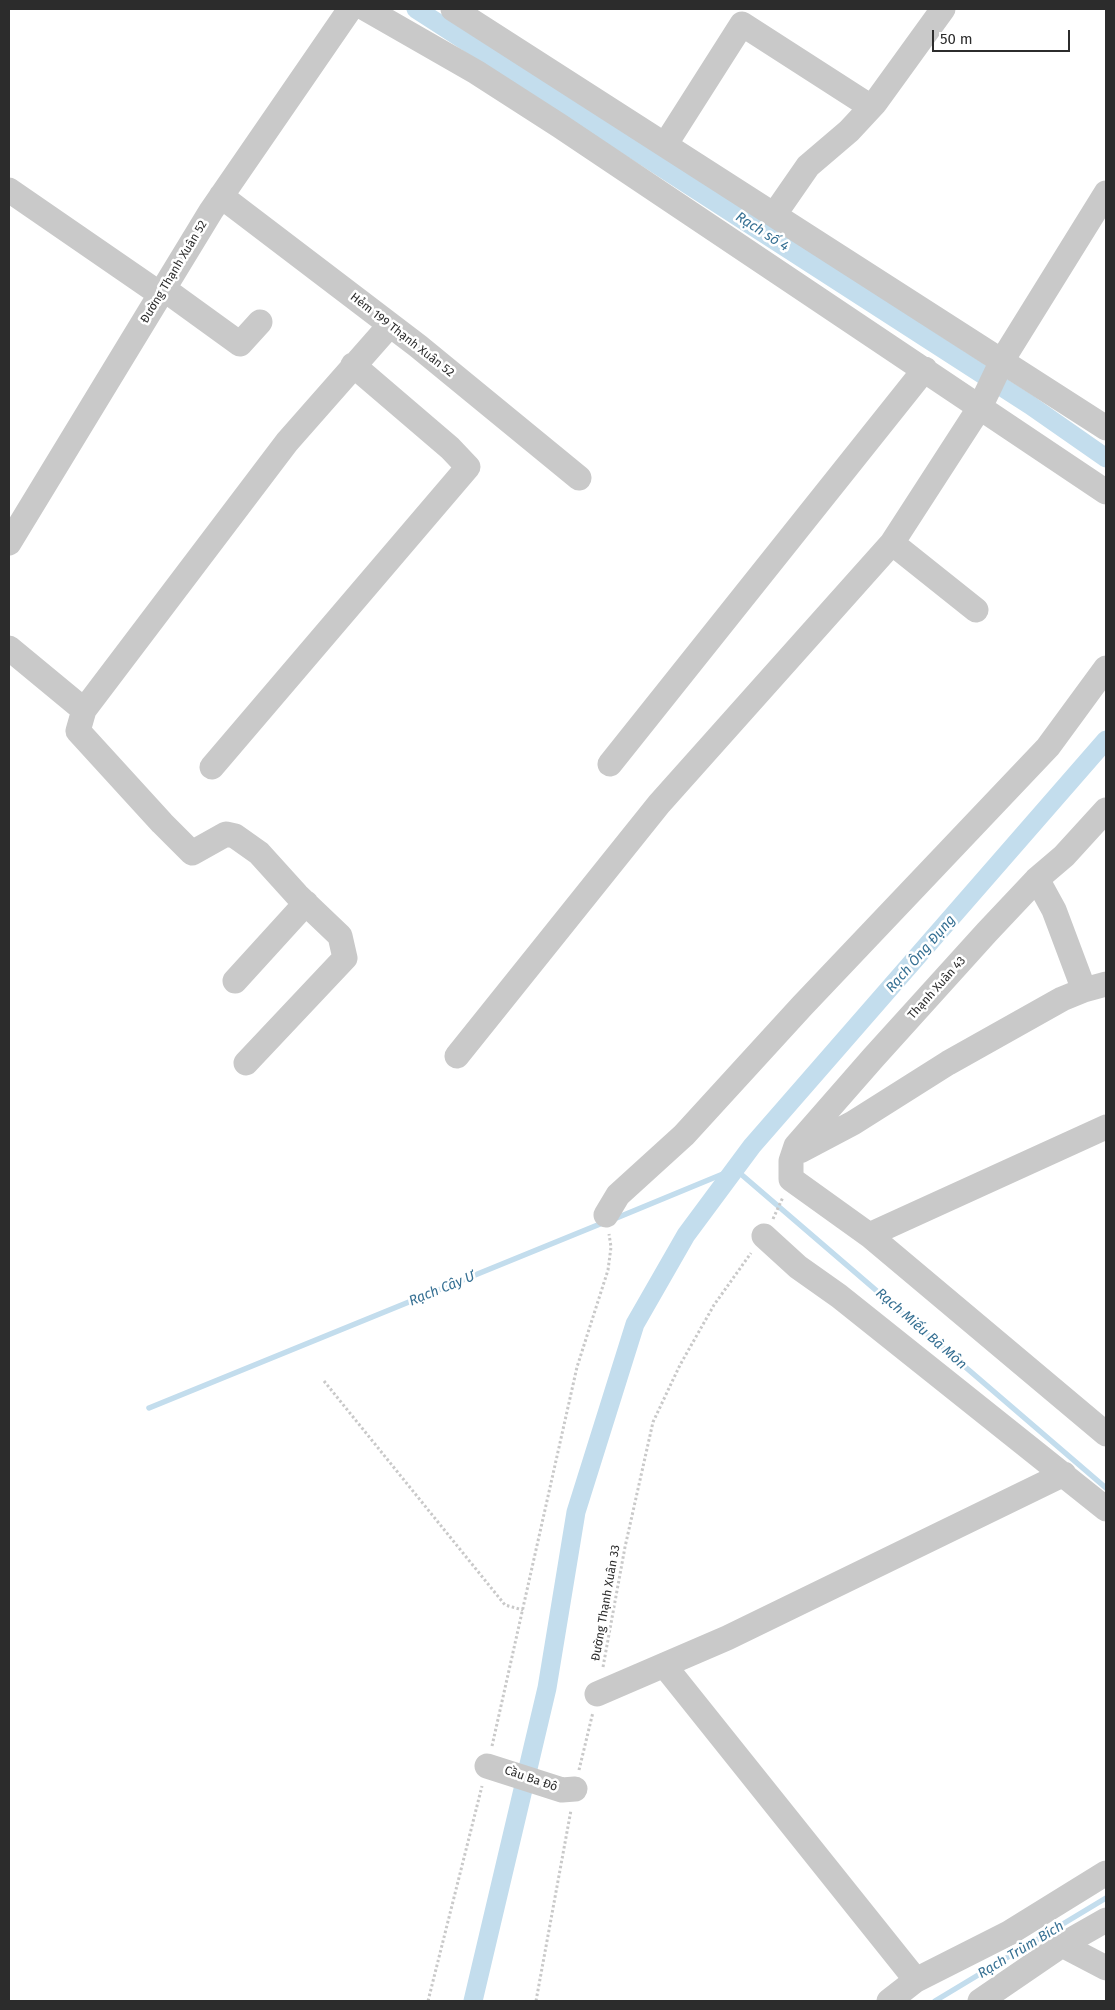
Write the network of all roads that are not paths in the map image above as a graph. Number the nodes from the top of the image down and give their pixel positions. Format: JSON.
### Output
{"nodes":[{"id":1,"x":350,"y":9,"type":"edge"},
{"id":2,"x":366,"y":9,"type":"edge"},
{"id":3,"x":453,"y":9,"type":"edge"},
{"id":4,"x":942,"y":9,"type":"edge"},
{"id":5,"x":740,"y":16,"type":"edge"},
{"id":6,"x":871,"y":107,"type":"junction"},
{"id":7,"x":665,"y":145,"type":"junction"},
{"id":8,"x":9,"y":190,"type":"edge"},
{"id":9,"x":1106,"y":193,"type":"edge"},
{"id":10,"x":221,"y":196,"type":"junction"},
{"id":11,"x":774,"y":216,"type":"junction"},
{"id":12,"x":162,"y":292,"type":"junction"},
{"id":13,"x":260,"y":322,"type":"dead end"},
{"id":14,"x":390,"y":325,"type":"junction"},
{"id":15,"x":1002,"y":360,"type":"junction"},
{"id":16,"x":353,"y":365,"type":"junction"},
{"id":17,"x":925,"y":370,"type":"junction"},
{"id":18,"x":980,"y":406,"type":"junction"},
{"id":19,"x":1106,"y":428,"type":"edge"},
{"id":20,"x":579,"y":478,"type":"dead end"},
{"id":21,"x":1106,"y":492,"type":"edge"},
{"id":22,"x":9,"y":543,"type":"edge"},
{"id":23,"x":892,"y":543,"type":"junction"},
{"id":24,"x":976,"y":610,"type":"dead end"},
{"id":25,"x":9,"y":648,"type":"edge"},
{"id":26,"x":1106,"y":668,"type":"edge"},
{"id":27,"x":84,"y":710,"type":"junction"},
{"id":28,"x":610,"y":764,"type":"dead end"},
{"id":29,"x":212,"y":767,"type":"dead end"},
{"id":30,"x":1106,"y":810,"type":"edge"},
{"id":31,"x":1037,"y":879,"type":"junction"},
{"id":32,"x":306,"y":903,"type":"junction"},
{"id":33,"x":235,"y":981,"type":"dead end"},
{"id":34,"x":1095,"y":987,"type":"edge"},
{"id":35,"x":457,"y":1056,"type":"dead end"},
{"id":36,"x":246,"y":1063,"type":"dead end"},
{"id":37,"x":1106,"y":1127,"type":"edge"},
{"id":38,"x":789,"y":1177,"type":"junction"},
{"id":39,"x":606,"y":1215,"type":"dead end"},
{"id":40,"x":768,"y":1228,"type":"road end"},
{"id":41,"x":869,"y":1235,"type":"junction"},
{"id":42,"x":1106,"y":1434,"type":"edge"},
{"id":43,"x":1064,"y":1474,"type":"junction"},
{"id":44,"x":1106,"y":1510,"type":"edge"},
{"id":45,"x":664,"y":1665,"type":"junction"},
{"id":46,"x":597,"y":1694,"type":"road end"},
{"id":47,"x":493,"y":1767,"type":"road end"},
{"id":48,"x":568,"y":1789,"type":"road end"},
{"id":49,"x":1106,"y":1873,"type":"edge"},
{"id":50,"x":1106,"y":1920,"type":"edge"},
{"id":51,"x":1062,"y":1945,"type":"junction"},
{"id":52,"x":1106,"y":1968,"type":"edge"},
{"id":53,"x":916,"y":1980,"type":"junction"},
{"id":54,"x":888,"y":2001,"type":"edge"},
{"id":55,"x":980,"y":2001,"type":"edge"}],
"edges":[{"from":1,"to":10,"type":"street","name":"Đường Thạnh Xuân 52"},
{"from":2,"to":17,"type":"street"},
{"from":3,"to":7,"type":"street"},
{"from":4,"to":6,"type":"street"},
{"from":5,"to":6,"type":"street"},
{"from":5,"to":7,"type":"street"},
{"from":6,"to":11,"type":"street"},
{"from":7,"to":11,"type":"street"},
{"from":8,"to":12,"type":"street"},
{"from":9,"to":15,"type":"street"},
{"from":10,"to":12,"type":"street","name":"Đường Thạnh Xuân 52"},
{"from":10,"to":14,"type":"street","name":"Hẻm 199 Thạnh Xuân 52"},
{"from":11,"to":15,"type":"street"},
{"from":12,"to":13,"type":"street"},
{"from":12,"to":22,"type":"street","name":"Đường Thạnh Xuân 52"},
{"from":14,"to":16,"type":"street"},
{"from":14,"to":20,"type":"street","name":"Hẻm 199 Thạnh Xuân 52"},
{"from":15,"to":18,"type":"street"},
{"from":15,"to":19,"type":"street"},
{"from":16,"to":27,"type":"street"},
{"from":16,"to":29,"type":"street"},
{"from":17,"to":18,"type":"street"},
{"from":17,"to":28,"type":"street"},
{"from":18,"to":21,"type":"street"},
{"from":18,"to":23,"type":"street"},
{"from":23,"to":24,"type":"street"},
{"from":23,"to":35,"type":"street"},
{"from":25,"to":27,"type":"street"},
{"from":26,"to":39,"type":"street"},
{"from":27,"to":32,"type":"street"},
{"from":30,"to":31,"type":"street","name":"Thạnh Xuân 43"},
{"from":31,"to":34,"type":"street"},
{"from":31,"to":38,"type":"street","name":"Thạnh Xuân 43"},
{"from":32,"to":33,"type":"street"},
{"from":32,"to":36,"type":"street"},
{"from":34,"to":38,"type":"street"},
{"from":37,"to":41,"type":"street"},
{"from":38,"to":41,"type":"street"},
{"from":40,"to":43,"type":"street"},
{"from":41,"to":42,"type":"street"},
{"from":43,"to":44,"type":"street"},
{"from":43,"to":45,"type":"street"},
{"from":45,"to":46,"type":"street"},
{"from":45,"to":53,"type":"street"},
{"from":47,"to":48,"type":"street","name":"Cầu Ba Đô"},
{"from":49,"to":53,"type":"street"},
{"from":50,"to":51,"type":"street"},
{"from":51,"to":52,"type":"street"},
{"from":51,"to":55,"type":"street"},
{"from":53,"to":54,"type":"street"}]}
